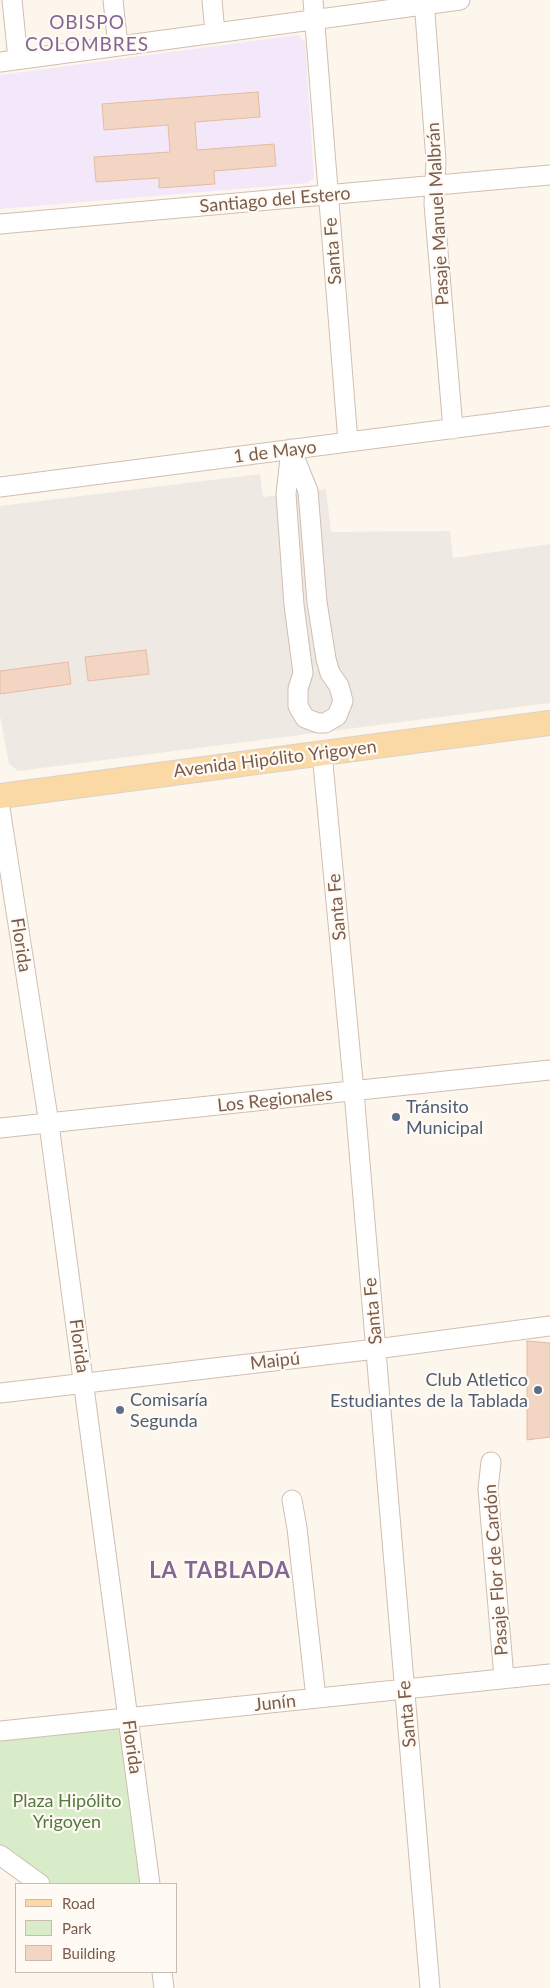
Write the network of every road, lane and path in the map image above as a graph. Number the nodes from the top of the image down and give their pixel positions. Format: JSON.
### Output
{"nodes":[{"id":1,"x":12,"y":0,"type":"edge"},
{"id":2,"x":113,"y":0,"type":"edge"},
{"id":3,"x":212,"y":0,"type":"edge"},
{"id":4,"x":313,"y":0,"type":"edge"},
{"id":5,"x":460,"y":0,"type":"edge"},
{"id":6,"x":424,"y":2,"type":"edge"},
{"id":7,"x":314,"y":19,"type":"junction"},
{"id":8,"x":215,"y":33,"type":"junction"},
{"id":9,"x":118,"y":46,"type":"junction"},
{"id":10,"x":9,"y":61,"type":"edge"},
{"id":11,"x":550,"y":175,"type":"edge"},
{"id":12,"x":436,"y":185,"type":"junction"},
{"id":13,"x":329,"y":196,"type":"junction"},
{"id":14,"x":0,"y":224,"type":"edge"},
{"id":15,"x":550,"y":416,"type":"edge"},
{"id":16,"x":453,"y":429,"type":"junction"},
{"id":17,"x":348,"y":442,"type":"junction"},
{"id":18,"x":291,"y":450,"type":"junction"},
{"id":19,"x":0,"y":487,"type":"edge"},
{"id":20,"x":550,"y":723,"type":"edge"},
{"id":21,"x":322,"y":753,"type":"junction"},
{"id":22,"x":0,"y":796,"type":"edge"},
{"id":23,"x":0,"y":808,"type":"edge"},
{"id":24,"x":550,"y":1070,"type":"edge"},
{"id":25,"x":354,"y":1092,"type":"junction"},
{"id":26,"x":49,"y":1124,"type":"junction"},
{"id":27,"x":0,"y":1128,"type":"edge"},
{"id":28,"x":550,"y":1326,"type":"edge"},
{"id":29,"x":376,"y":1349,"type":"junction"},
{"id":30,"x":84,"y":1382,"type":"junction"},
{"id":31,"x":0,"y":1393,"type":"edge"},
{"id":32,"x":491,"y":1462,"type":"dead end"},
{"id":33,"x":292,"y":1500,"type":"dead end"},
{"id":34,"x":550,"y":1674,"type":"edge"},
{"id":35,"x":504,"y":1678,"type":"junction"},
{"id":36,"x":405,"y":1688,"type":"junction"},
{"id":37,"x":316,"y":1698,"type":"junction"},
{"id":38,"x":128,"y":1718,"type":"junction"},
{"id":39,"x":0,"y":1731,"type":"edge"},
{"id":40,"x":0,"y":1855,"type":"edge"},
{"id":41,"x":39,"y":1883,"type":"edge"},
{"id":42,"x":150,"y":1883,"type":"edge"},
{"id":43,"x":430,"y":1988,"type":"edge"}],
"edges":[{"from":1,"to":10,"type":"street"},
{"from":2,"to":9,"type":"street"},
{"from":3,"to":8,"type":"street"},
{"from":4,"to":7,"type":"street","name":"Santa Fe"},
{"from":5,"to":6,"type":"street"},
{"from":6,"to":7,"type":"street"},
{"from":6,"to":12,"type":"street","name":"Pasaje Manuel Malbrán"},
{"from":7,"to":8,"type":"street"},
{"from":7,"to":13,"type":"street","name":"Santa Fe"},
{"from":8,"to":9,"type":"street"},
{"from":9,"to":10,"type":"street"},
{"from":11,"to":12,"type":"street","name":"Santiago del Estero"},
{"from":12,"to":13,"type":"street","name":"Santiago del Estero"},
{"from":12,"to":16,"type":"street","name":"Pasaje Manuel Malbrán"},
{"from":13,"to":14,"type":"street","name":"Santiago del Estero"},
{"from":13,"to":17,"type":"street","name":"Santa Fe"},
{"from":15,"to":16,"type":"street","name":"1 de Mayo"},
{"from":16,"to":17,"type":"street","name":"1 de Mayo"},
{"from":17,"to":18,"type":"street","name":"1 de Mayo"},
{"from":18,"to":18,"type":"street"},
{"from":18,"to":19,"type":"street","name":"1 de Mayo"},
{"from":20,"to":21,"type":"main road","name":"Avenida Hipólito Yrigoyen"},
{"from":21,"to":22,"type":"main road","name":"Avenida Hipólito Yrigoyen"},
{"from":21,"to":25,"type":"street","name":"Santa Fe"},
{"from":23,"to":26,"type":"street","name":"Florida"},
{"from":24,"to":25,"type":"street","name":"Los Regionales"},
{"from":25,"to":26,"type":"street","name":"Los Regionales"},
{"from":25,"to":29,"type":"street","name":"Santa Fe"},
{"from":26,"to":27,"type":"street","name":"Los Regionales"},
{"from":26,"to":30,"type":"street","name":"Florida"},
{"from":28,"to":29,"type":"street","name":"Maipú"},
{"from":29,"to":30,"type":"street","name":"Maipú"},
{"from":29,"to":36,"type":"street","name":"Santa Fe"},
{"from":30,"to":31,"type":"street","name":"Maipú"},
{"from":30,"to":38,"type":"street","name":"Florida"},
{"from":32,"to":35,"type":"street","name":"Pasaje Flor de Cardón"},
{"from":33,"to":37,"type":"street"},
{"from":34,"to":35,"type":"street","name":"Junín"},
{"from":35,"to":36,"type":"street","name":"Junín"},
{"from":36,"to":37,"type":"street","name":"Junín"},
{"from":36,"to":43,"type":"street","name":"Santa Fe"},
{"from":37,"to":38,"type":"street","name":"Junín"},
{"from":38,"to":39,"type":"street","name":"Junín"},
{"from":38,"to":42,"type":"street","name":"Florida"},
{"from":40,"to":41,"type":"street"}]}
